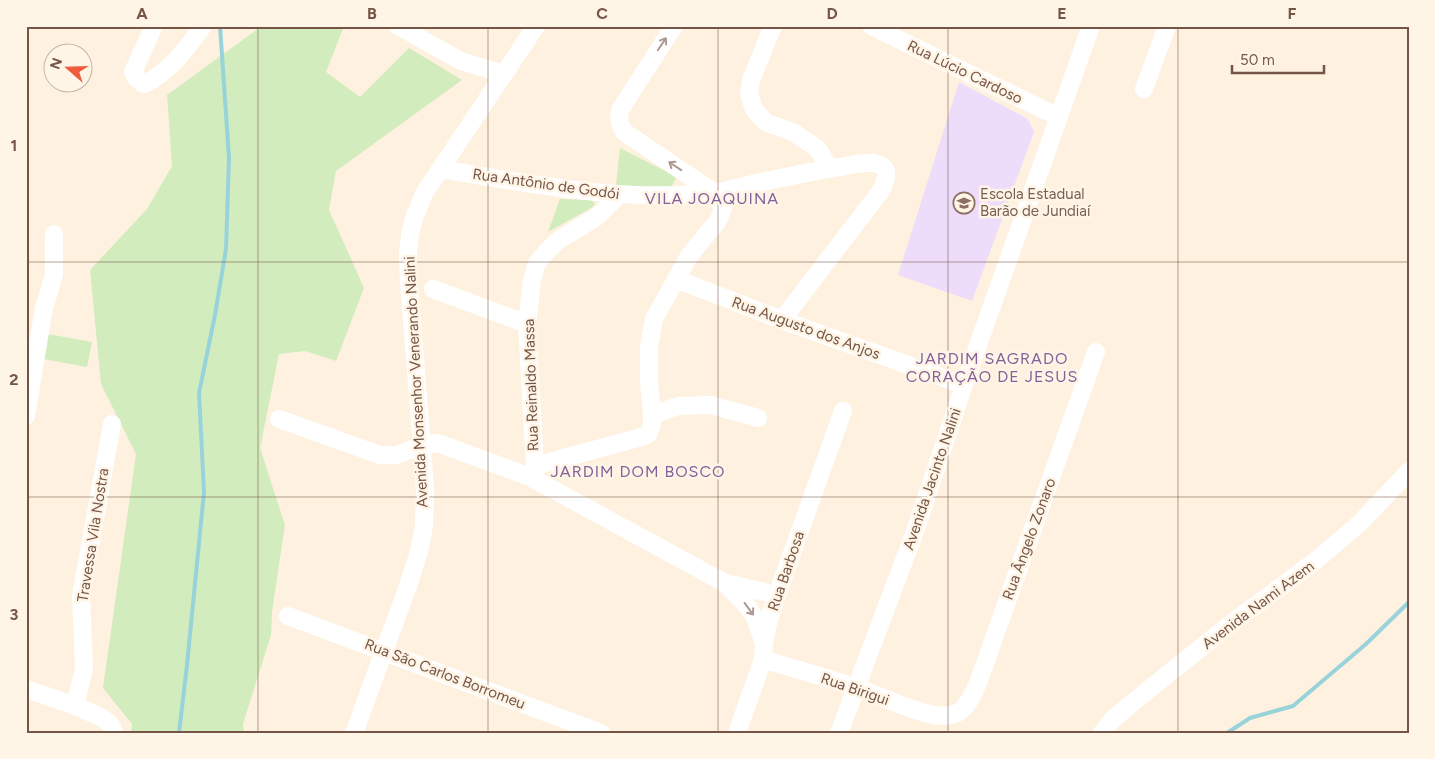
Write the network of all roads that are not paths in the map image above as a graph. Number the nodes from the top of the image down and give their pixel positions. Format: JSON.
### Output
{"nodes":[{"id":1,"x":154,"y":26,"type":"edge"},
{"id":2,"x":202,"y":26,"type":"edge"},
{"id":3,"x":398,"y":26,"type":"edge"},
{"id":4,"x":536,"y":26,"type":"edge"},
{"id":5,"x":674,"y":26,"type":"edge"},
{"id":6,"x":773,"y":26,"type":"edge"},
{"id":7,"x":871,"y":26,"type":"edge"},
{"id":8,"x":1092,"y":26,"type":"edge"},
{"id":9,"x":1167,"y":26,"type":"edge"},
{"id":10,"x":504,"y":74,"type":"junction"},
{"id":11,"x":1144,"y":89,"type":"dead end"},
{"id":12,"x":1059,"y":117,"type":"junction"},
{"id":13,"x":830,"y":168,"type":"junction"},
{"id":14,"x":440,"y":169,"type":"junction"},
{"id":15,"x":715,"y":193,"type":"junction"},
{"id":16,"x":619,"y":195,"type":"junction"},
{"id":17,"x":54,"y":234,"type":"dead end"},
{"id":18,"x":676,"y":279,"type":"junction"},
{"id":19,"x":433,"y":289,"type":"dead end"},
{"id":20,"x":782,"y":320,"type":"junction"},
{"id":21,"x":527,"y":324,"type":"junction"},
{"id":22,"x":1096,"y":352,"type":"dead end"},
{"id":23,"x":964,"y":385,"type":"junction"},
{"id":24,"x":27,"y":408,"type":"edge"},
{"id":25,"x":843,"y":411,"type":"dead end"},
{"id":26,"x":652,"y":415,"type":"junction"},
{"id":27,"x":758,"y":418,"type":"dead end"},
{"id":28,"x":279,"y":419,"type":"dead end"},
{"id":29,"x":112,"y":424,"type":"dead end"},
{"id":30,"x":422,"y":445,"type":"junction"},
{"id":31,"x":532,"y":471,"type":"junction"},
{"id":32,"x":1409,"y":471,"type":"edge"},
{"id":33,"x":723,"y":582,"type":"junction"},
{"id":34,"x":777,"y":595,"type":"junction"},
{"id":35,"x":288,"y":616,"type":"dead end"},
{"id":36,"x":764,"y":651,"type":"junction"},
{"id":37,"x":385,"y":652,"type":"junction"},
{"id":38,"x":857,"y":688,"type":"junction"},
{"id":39,"x":26,"y":690,"type":"edge"},
{"id":40,"x":75,"y":706,"type":"junction"},
{"id":41,"x":948,"y":715,"type":"joint"},
{"id":42,"x":114,"y":733,"type":"edge"},
{"id":43,"x":354,"y":733,"type":"edge"},
{"id":44,"x":601,"y":733,"type":"edge"},
{"id":45,"x":737,"y":733,"type":"edge"},
{"id":46,"x":839,"y":733,"type":"edge"},
{"id":47,"x":1102,"y":733,"type":"edge"}],
"edges":[{"from":1,"to":2,"type":"street"},
{"from":3,"to":10,"type":"street"},
{"from":4,"to":10,"type":"street","name":"Avenida Monsenhor Venerando Nalini"},
{"from":15,"to":5,"type":"street","one_way":true},
{"from":6,"to":13,"type":"street"},
{"from":7,"to":12,"type":"street","name":"Rua Lúcio Cardoso"},
{"from":8,"to":12,"type":"street","name":"Avenida Jacinto Nalini"},
{"from":9,"to":11,"type":"street"},
{"from":10,"to":14,"type":"street","name":"Avenida Monsenhor Venerando Nalini"},
{"from":12,"to":23,"type":"street","name":"Avenida Jacinto Nalini"},
{"from":13,"to":15,"type":"street","name":"Rua Antônio de Godói"},
{"from":13,"to":20,"type":"street","name":"Rua Antônio de Godói"},
{"from":14,"to":16,"type":"street","name":"Rua Antônio de Godói"},
{"from":14,"to":30,"type":"street","name":"Avenida Monsenhor Venerando Nalini"},
{"from":15,"to":16,"type":"street","name":"Rua Antônio de Godói"},
{"from":15,"to":18,"type":"street"},
{"from":16,"to":21,"type":"street","name":"Rua Reinaldo Massa"},
{"from":17,"to":24,"type":"street"},
{"from":18,"to":20,"type":"street","name":"Rua Augusto dos Anjos"},
{"from":18,"to":26,"type":"street"},
{"from":19,"to":21,"type":"street"},
{"from":20,"to":23,"type":"street","name":"Rua Augusto dos Anjos"},
{"from":21,"to":31,"type":"street","name":"Rua Reinaldo Massa"},
{"from":22,"to":41,"type":"street","name":"Rua Ângelo Zonaro"},
{"from":23,"to":38,"type":"street","name":"Avenida Jacinto Nalini"},
{"from":25,"to":34,"type":"street","name":"Rua Barbosa"},
{"from":26,"to":27,"type":"street"},
{"from":26,"to":31,"type":"street"},
{"from":28,"to":30,"type":"street"},
{"from":29,"to":40,"type":"street","name":"Travessa Vila Nostra"},
{"from":30,"to":31,"type":"street"},
{"from":30,"to":37,"type":"street","name":"Avenida Monsenhor Venerando Nalini"},
{"from":31,"to":33,"type":"street"},
{"from":32,"to":47,"type":"street","name":"Avenida Nami Azem"},
{"from":33,"to":34,"type":"street"},
{"from":33,"to":36,"type":"street","one_way":true},
{"from":34,"to":36,"type":"street","name":"Rua Barbosa"},
{"from":35,"to":37,"type":"street","name":"Rua São Carlos Borromeu"},
{"from":36,"to":38,"type":"street","name":"Rua Birigui"},
{"from":36,"to":45,"type":"street","name":"Rua Barbosa"},
{"from":37,"to":43,"type":"street","name":"Avenida Monsenhor Venerando Nalini"},
{"from":37,"to":44,"type":"street","name":"Rua São Carlos Borromeu"},
{"from":38,"to":41,"type":"street","name":"Rua Birigui"},
{"from":38,"to":46,"type":"street","name":"Avenida Jacinto Nalini"},
{"from":39,"to":40,"type":"street"},
{"from":40,"to":42,"type":"street"}]}
